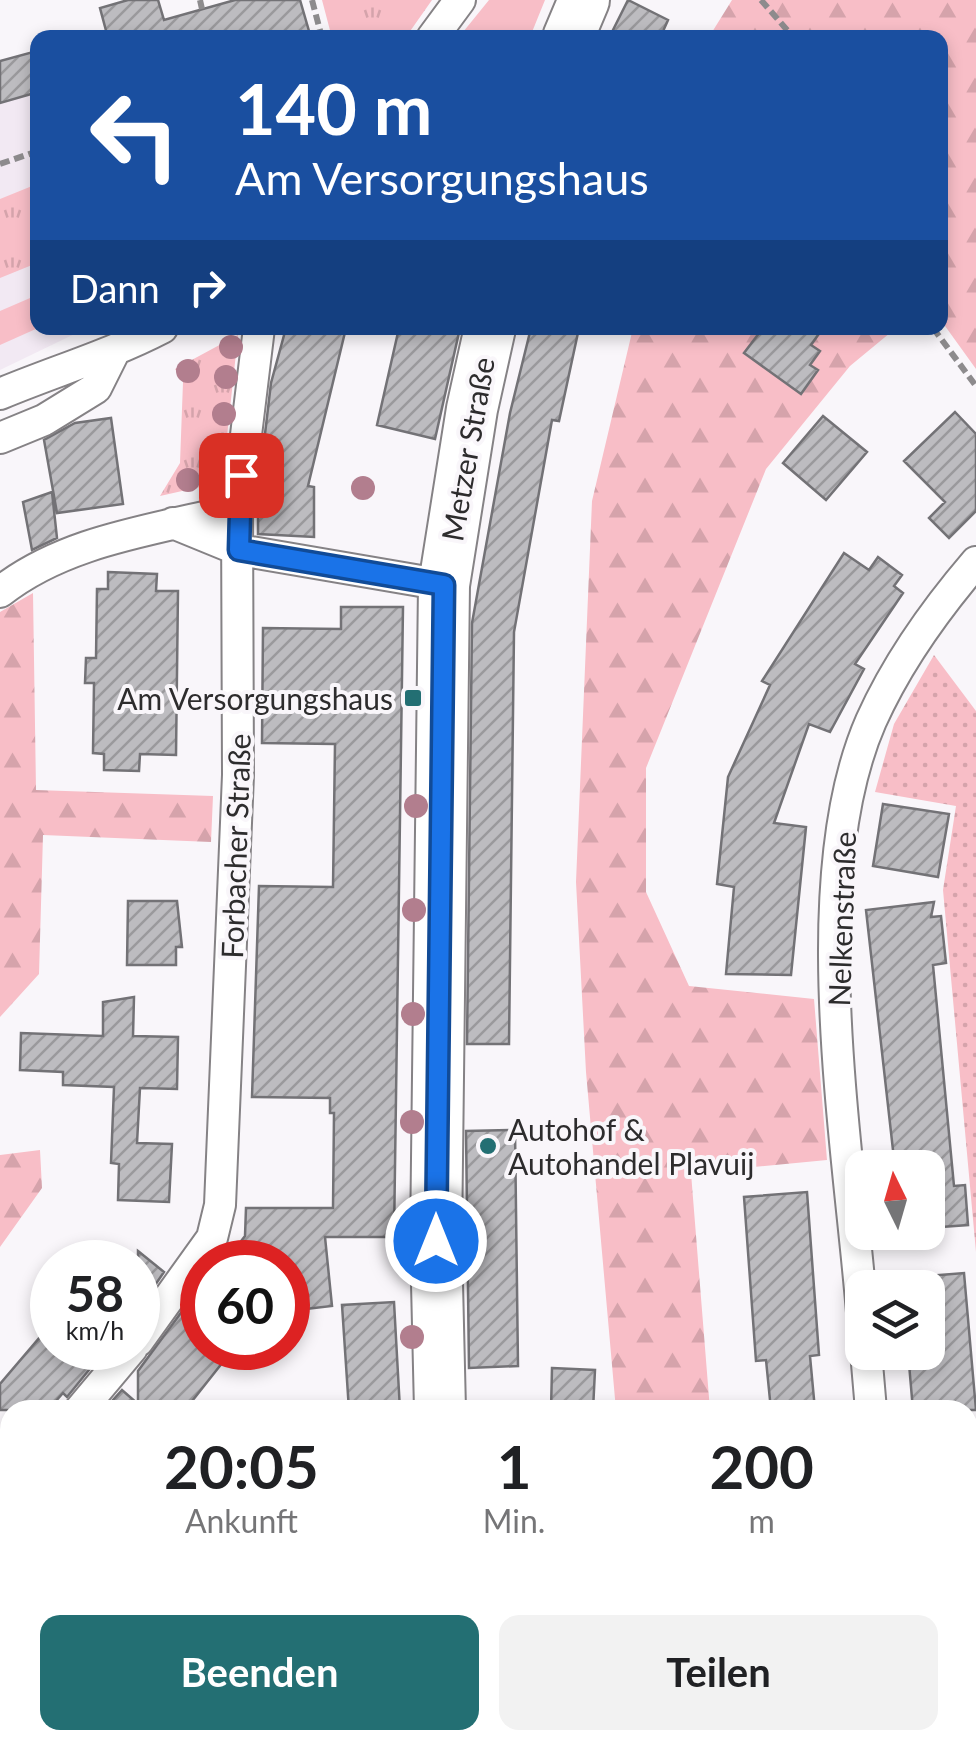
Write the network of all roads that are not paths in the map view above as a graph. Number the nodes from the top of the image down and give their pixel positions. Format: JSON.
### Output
{"nodes":[{"id":1,"x":460,"y":0,"type":"edge"},
{"id":2,"x":584,"y":0,"type":"edge"},
{"id":3,"x":438,"y":30,"type":"edge"},
{"id":4,"x":571,"y":30,"type":"edge"},
{"id":5,"x":149,"y":335,"type":"edge"},
{"id":6,"x":259,"y":335,"type":"edge"},
{"id":7,"x":488,"y":335,"type":"edge"},
{"id":8,"x":113,"y":354,"type":"junction"},
{"id":9,"x":0,"y":394,"type":"edge"},
{"id":10,"x":0,"y":438,"type":"edge"},
{"id":11,"x":237,"y":509,"type":"junction"},
{"id":12,"x":172,"y":523,"type":"junction"},
{"id":13,"x":239,"y":550,"type":"junction"},
{"id":14,"x":976,"y":562,"type":"edge"},
{"id":15,"x":444,"y":585,"type":"junction"},
{"id":16,"x":0,"y":592,"type":"edge"},
{"id":17,"x":858,"y":1270,"type":"edge"},
{"id":18,"x":160,"y":1310,"type":"edge"},
{"id":19,"x":114,"y":1370,"type":"edge"},
{"id":20,"x":868,"y":1370,"type":"edge"},
{"id":21,"x":88,"y":1400,"type":"edge"},
{"id":22,"x":440,"y":1400,"type":"edge"},
{"id":23,"x":870,"y":1400,"type":"edge"}],
"edges":[{"from":1,"to":3,"type":"street"},
{"from":2,"to":4,"type":"main road"},
{"from":5,"to":8,"type":"street"},
{"from":6,"to":11,"type":"street","name":"Forbacher Straße"},
{"from":7,"to":15,"type":"main road","name":"Metzer Straße"},
{"from":8,"to":9,"type":"street"},
{"from":8,"to":10,"type":"street"},
{"from":11,"to":12,"type":"street"},
{"from":11,"to":13,"type":"street","name":"Forbacher Straße"},
{"from":12,"to":13,"type":"street"},
{"from":12,"to":16,"type":"street"},
{"from":13,"to":15,"type":"street"},
{"from":13,"to":18,"type":"street","name":"Forbacher Straße"},
{"from":14,"to":17,"type":"street","name":"Nelkenstraße"},
{"from":15,"to":22,"type":"main road","name":"Metzer Straße"},
{"from":19,"to":21,"type":"street"},
{"from":20,"to":23,"type":"street"}]}
